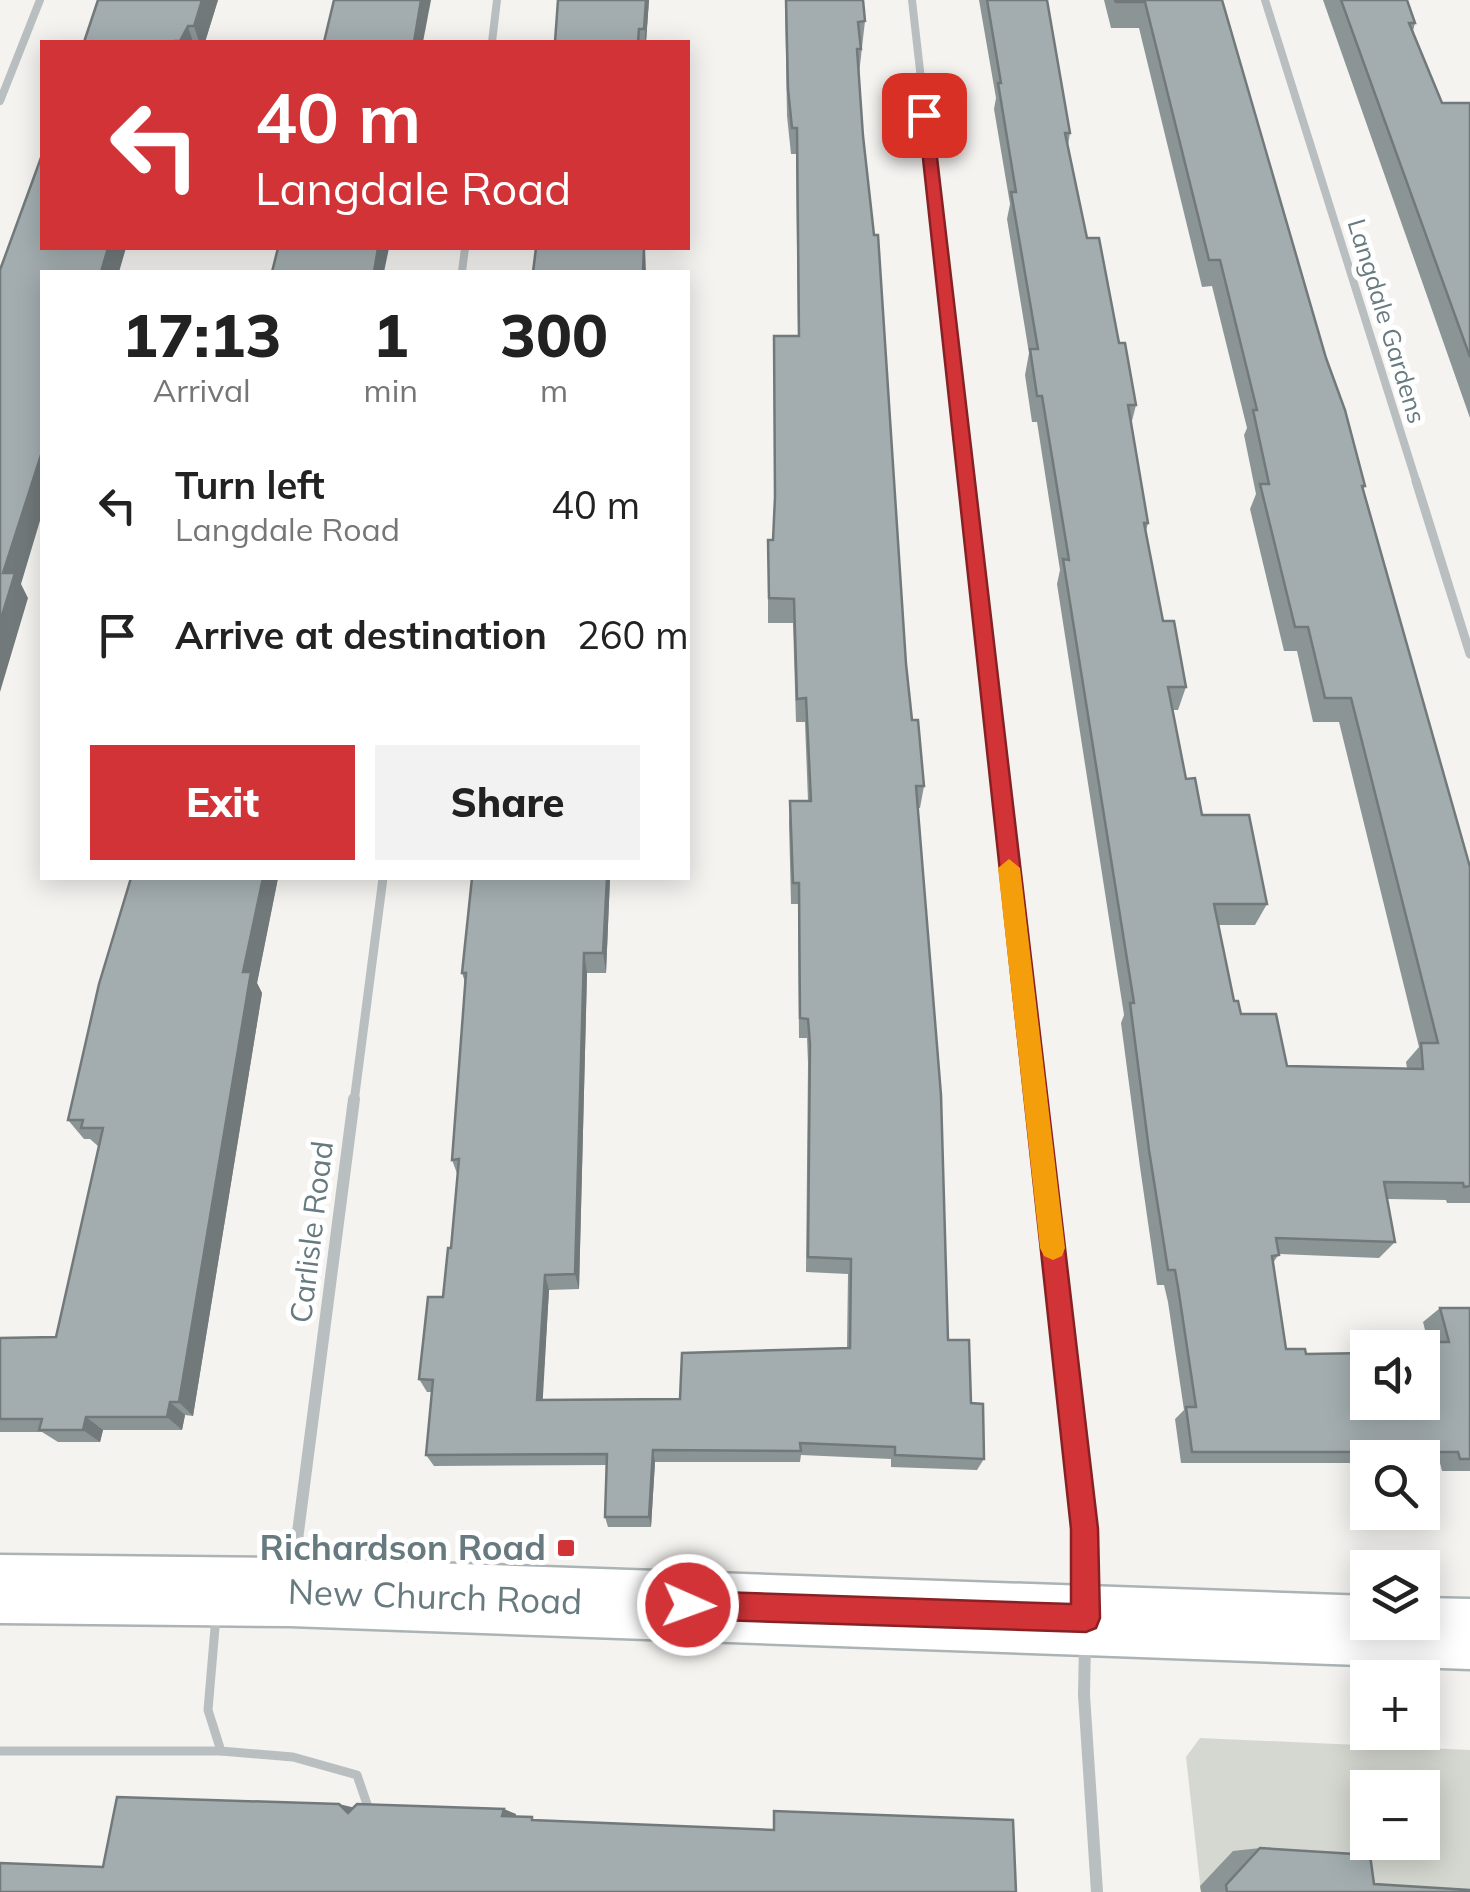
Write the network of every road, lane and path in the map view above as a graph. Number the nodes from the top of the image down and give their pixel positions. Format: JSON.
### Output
{"nodes":[{"id":1,"x":40,"y":0,"type":"edge"},
{"id":2,"x":498,"y":0,"type":"edge"},
{"id":3,"x":912,"y":0,"type":"edge"},
{"id":4,"x":1266,"y":0,"type":"edge"},
{"id":5,"x":492,"y":40,"type":"edge"},
{"id":6,"x":0,"y":101,"type":"edge"},
{"id":7,"x":1470,"y":654,"type":"edge"},
{"id":8,"x":383,"y":880,"type":"edge"},
{"id":9,"x":219,"y":1592,"type":"junction"},
{"id":10,"x":290,"y":1592,"type":"junction"},
{"id":11,"x":4,"y":1595,"type":"edge"},
{"id":12,"x":1086,"y":1618,"type":"junction"},
{"id":13,"x":1470,"y":1634,"type":"edge"},
{"id":14,"x":0,"y":1751,"type":"edge"},
{"id":15,"x":221,"y":1751,"type":"junction"},
{"id":16,"x":369,"y":1810,"type":"edge"},
{"id":17,"x":1096,"y":1892,"type":"edge"}],
"edges":[{"from":1,"to":6,"type":"street"},
{"from":2,"to":5,"type":"street"},
{"from":3,"to":12,"type":"street"},
{"from":4,"to":7,"type":"street","name":"Langdale Gardens"},
{"from":8,"to":10,"type":"street","name":"Carlisle Road"},
{"from":9,"to":10,"type":"main road","name":"New Church Road"},
{"from":9,"to":11,"type":"main road","name":"New Church Road"},
{"from":9,"to":15,"type":"lane"},
{"from":10,"to":12,"type":"main road","name":"New Church Road"},
{"from":12,"to":13,"type":"main road","name":"New Church Road"},
{"from":12,"to":17,"type":"street"},
{"from":14,"to":15,"type":"lane"},
{"from":15,"to":16,"type":"lane"}]}
